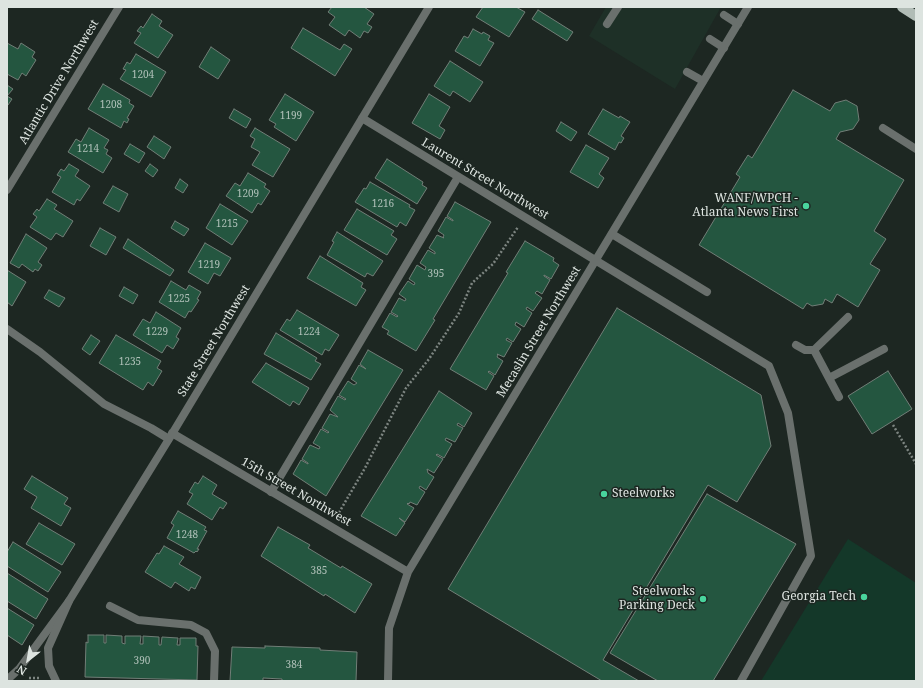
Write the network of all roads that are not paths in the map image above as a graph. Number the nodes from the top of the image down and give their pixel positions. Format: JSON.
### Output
{"nodes":[{"id":1,"x":119,"y":7,"type":"edge"},
{"id":2,"x":429,"y":7,"type":"edge"},
{"id":3,"x":618,"y":7,"type":"edge"},
{"id":4,"x":748,"y":7,"type":"edge"},
{"id":5,"x":902,"y":7,"type":"edge"},
{"id":6,"x":724,"y":15,"type":"dead end"},
{"id":7,"x":916,"y":16,"type":"edge"},
{"id":8,"x":607,"y":24,"type":"dead end"},
{"id":9,"x":738,"y":24,"type":"junction"},
{"id":10,"x":710,"y":39,"type":"dead end"},
{"id":11,"x":724,"y":48,"type":"junction"},
{"id":12,"x":687,"y":72,"type":"dead end"},
{"id":13,"x":703,"y":81,"type":"junction"},
{"id":14,"x":362,"y":118,"type":"junction"},
{"id":15,"x":883,"y":128,"type":"dead end"},
{"id":16,"x":916,"y":149,"type":"edge"},
{"id":17,"x":458,"y":177,"type":"junction"},
{"id":18,"x":7,"y":190,"type":"edge"},
{"id":19,"x":612,"y":234,"type":"junction"},
{"id":20,"x":596,"y":261,"type":"junction"},
{"id":21,"x":707,"y":292,"type":"dead end"},
{"id":22,"x":848,"y":317,"type":"dead end"},
{"id":23,"x":7,"y":329,"type":"edge"},
{"id":24,"x":796,"y":345,"type":"dead end"},
{"id":25,"x":814,"y":350,"type":"junction"},
{"id":26,"x":884,"y":350,"type":"dead end"},
{"id":27,"x":829,"y":378,"type":"junction"},
{"id":28,"x":839,"y":397,"type":"dead end"},
{"id":29,"x":170,"y":436,"type":"junction"},
{"id":30,"x":271,"y":492,"type":"junction"},
{"id":31,"x":408,"y":572,"type":"junction"},
{"id":32,"x":69,"y":601,"type":"junction"},
{"id":33,"x":110,"y":606,"type":"dead end"},
{"id":34,"x":7,"y":680,"type":"edge"},
{"id":35,"x":56,"y":681,"type":"edge"},
{"id":36,"x":214,"y":681,"type":"edge"},
{"id":37,"x":388,"y":681,"type":"edge"},
{"id":38,"x":741,"y":681,"type":"edge"}],
"edges":[{"from":1,"to":18,"type":"street","name":"Atlantic Drive Northwest"},
{"from":2,"to":14,"type":"street","name":"State Street Northwest"},
{"from":3,"to":8,"type":"street"},
{"from":4,"to":9,"type":"street","name":"Mecaslin Street Northwest"},
{"from":5,"to":7,"type":"main road"},
{"from":6,"to":9,"type":"street"},
{"from":9,"to":11,"type":"street","name":"Mecaslin Street Northwest"},
{"from":10,"to":11,"type":"street"},
{"from":11,"to":13,"type":"street","name":"Mecaslin Street Northwest"},
{"from":12,"to":13,"type":"street"},
{"from":13,"to":19,"type":"street","name":"Mecaslin Street Northwest"},
{"from":14,"to":17,"type":"street","name":"Laurent Street Northwest"},
{"from":14,"to":29,"type":"street","name":"State Street Northwest"},
{"from":15,"to":16,"type":"street"},
{"from":17,"to":20,"type":"street","name":"Laurent Street Northwest"},
{"from":17,"to":30,"type":"street"},
{"from":19,"to":20,"type":"street","name":"Mecaslin Street Northwest"},
{"from":19,"to":21,"type":"street"},
{"from":20,"to":31,"type":"street","name":"Mecaslin Street Northwest"},
{"from":20,"to":38,"type":"street","name":"Laurent Street Northwest"},
{"from":22,"to":25,"type":"street"},
{"from":23,"to":29,"type":"street","name":"15th Street Northwest"},
{"from":24,"to":25,"type":"street"},
{"from":25,"to":27,"type":"street"},
{"from":26,"to":27,"type":"street"},
{"from":27,"to":28,"type":"street"},
{"from":29,"to":30,"type":"street","name":"15th Street Northwest"},
{"from":29,"to":32,"type":"street","name":"State Street Northwest"},
{"from":30,"to":31,"type":"street","name":"15th Street Northwest"},
{"from":31,"to":37,"type":"street","name":"Mecaslin Street Northwest"},
{"from":32,"to":34,"type":"street","name":"State Street Northwest"},
{"from":32,"to":35,"type":"street"},
{"from":33,"to":36,"type":"street"}]}
